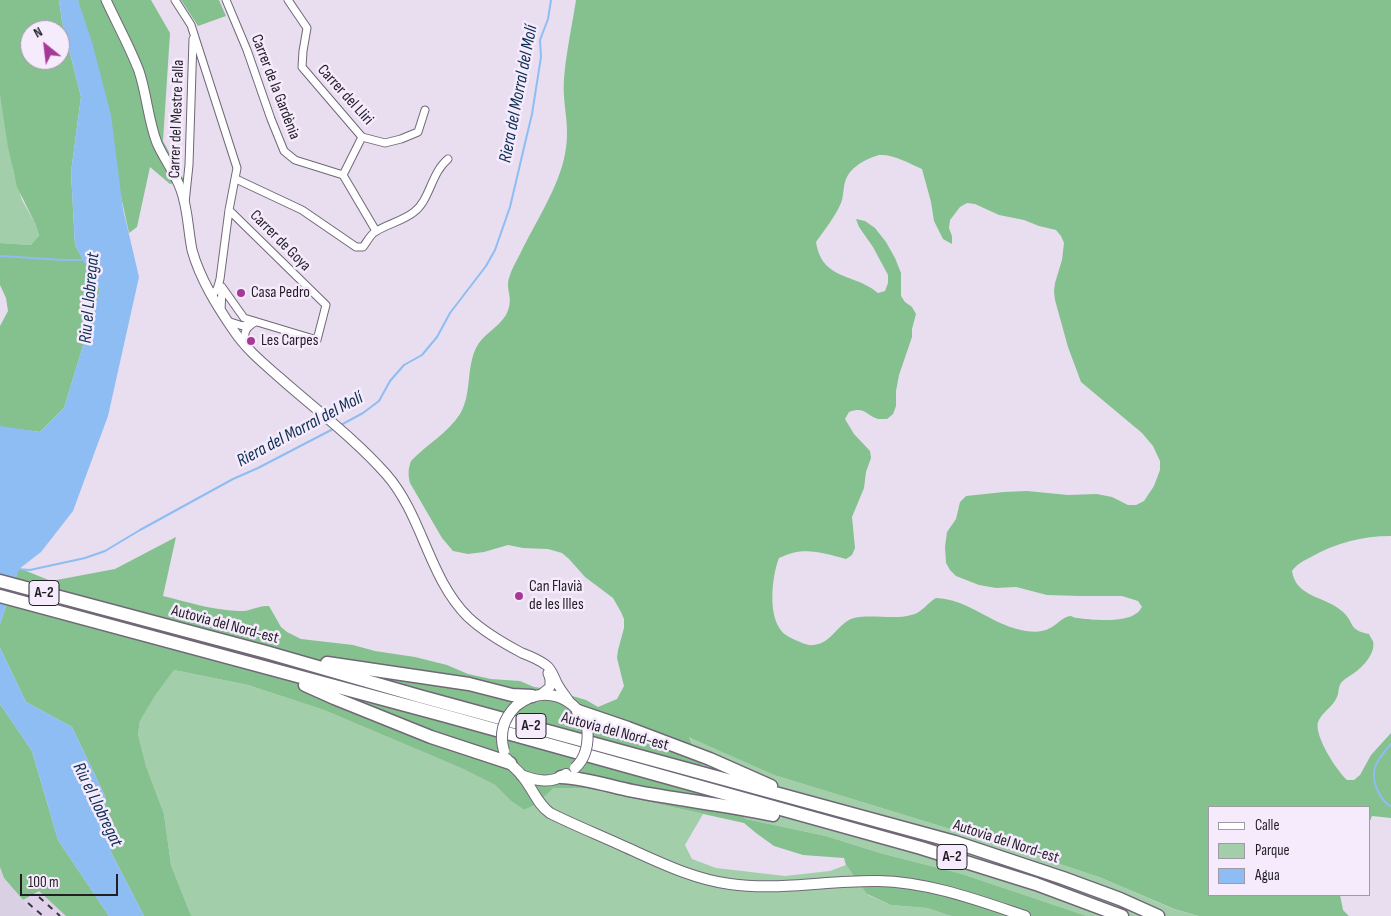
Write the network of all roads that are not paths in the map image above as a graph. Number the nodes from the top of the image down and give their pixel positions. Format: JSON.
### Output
{"nodes":[{"id":1,"x":106,"y":0,"type":"edge"},
{"id":2,"x":175,"y":0,"type":"edge"},
{"id":3,"x":226,"y":0,"type":"edge"},
{"id":4,"x":288,"y":0,"type":"edge"},
{"id":5,"x":193,"y":34,"type":"junction"},
{"id":6,"x":426,"y":110,"type":"dead end"},
{"id":7,"x":362,"y":137,"type":"junction"},
{"id":8,"x":448,"y":159,"type":"dead end"},
{"id":9,"x":344,"y":175,"type":"junction"},
{"id":10,"x":236,"y":179,"type":"junction"},
{"id":11,"x":185,"y":204,"type":"junction"},
{"id":12,"x":229,"y":210,"type":"junction"},
{"id":13,"x":376,"y":231,"type":"junction"},
{"id":14,"x":221,"y":283,"type":"junction"},
{"id":15,"x":211,"y":295,"type":"junction"},
{"id":16,"x":221,"y":311,"type":"junction"},
{"id":17,"x":227,"y":321,"type":"junction"},
{"id":18,"x":254,"y":322,"type":"junction"},
{"id":19,"x":244,"y":345,"type":"junction"},
{"id":20,"x":0,"y":581,"type":"edge"},
{"id":21,"x":0,"y":596,"type":"edge"},
{"id":22,"x":266,"y":652,"type":"junction"},
{"id":23,"x":539,"y":661,"type":"junction"},
{"id":24,"x":268,"y":669,"type":"junction"},
{"id":25,"x":536,"y":695,"type":"junction"},
{"id":26,"x":569,"y":701,"type":"junction"},
{"id":27,"x":578,"y":711,"type":"junction"},
{"id":28,"x":510,"y":763,"type":"junction"},
{"id":29,"x":521,"y":774,"type":"junction"},
{"id":30,"x":561,"y":777,"type":"junction"},
{"id":31,"x":546,"y":781,"type":"junction"},
{"id":32,"x":796,"y":798,"type":"junction"},
{"id":33,"x":538,"y":801,"type":"junction"},
{"id":34,"x":838,"y":825,"type":"junction"},
{"id":35,"x":1025,"y":916,"type":"edge"},
{"id":36,"x":1122,"y":916,"type":"edge"},
{"id":37,"x":1158,"y":916,"type":"edge"}],
"edges":[{"from":1,"to":11,"type":"street"},
{"from":2,"to":5,"type":"street"},
{"from":3,"to":9,"type":"street","name":"Carrer de la Gardènia"},
{"from":4,"to":7,"type":"street","name":"Carrer del Lliri"},
{"from":5,"to":10,"type":"street"},
{"from":5,"to":11,"type":"street","name":"Carrer del Mestre Falla"},
{"from":6,"to":7,"type":"street","name":"Carrer del Lliri"},
{"from":7,"to":9,"type":"street"},
{"from":8,"to":13,"type":"street"},
{"from":9,"to":13,"type":"street"},
{"from":10,"to":12,"type":"street"},
{"from":10,"to":13,"type":"street"},
{"from":11,"to":15,"type":"street"},
{"from":12,"to":14,"type":"street"},
{"from":12,"to":18,"type":"street","name":"Carrer de Goya"},
{"from":14,"to":15,"type":"street"},
{"from":14,"to":16,"type":"street"},
{"from":14,"to":18,"type":"street","name":"Carrer de Goya"},
{"from":15,"to":16,"type":"street"},
{"from":16,"to":17,"type":"street"},
{"from":17,"to":18,"type":"street","name":"Carrer de Goya"},
{"from":17,"to":19,"type":"street"},
{"from":18,"to":19,"type":"street"},
{"from":19,"to":23,"type":"street"},
{"from":20,"to":22,"type":"highway","name":"Autovia del Nord-est","number":"A-2"},
{"from":21,"to":24,"type":"highway","name":"Autovia del Nord-est","number":"A-2"},
{"from":22,"to":25,"type":"highway"},
{"from":22,"to":32,"type":"highway","name":"Autovia del Nord-est","number":"A-2"},
{"from":23,"to":25,"type":"street"},
{"from":23,"to":26,"type":"street"},
{"from":24,"to":28,"type":"highway"},
{"from":24,"to":34,"type":"highway","name":"Autovia del Nord-est","number":"A-2"},
{"from":25,"to":26,"type":"main road"},
{"from":25,"to":28,"type":"main road","bridge":true},
{"from":26,"to":27,"type":"main road"},
{"from":27,"to":30,"type":"main road","bridge":true},
{"from":27,"to":32,"type":"highway"},
{"from":28,"to":29,"type":"main road"},
{"from":29,"to":31,"type":"main road"},
{"from":29,"to":33,"type":"main road"},
{"from":30,"to":31,"type":"main road"},
{"from":30,"to":34,"type":"highway"},
{"from":31,"to":33,"type":"main road"},
{"from":32,"to":37,"type":"highway","name":"Autovia del Nord-est","number":"A-2"},
{"from":33,"to":35,"type":"main road"},
{"from":34,"to":36,"type":"highway","name":"Autovia del Nord-est","number":"A-2"}]}
